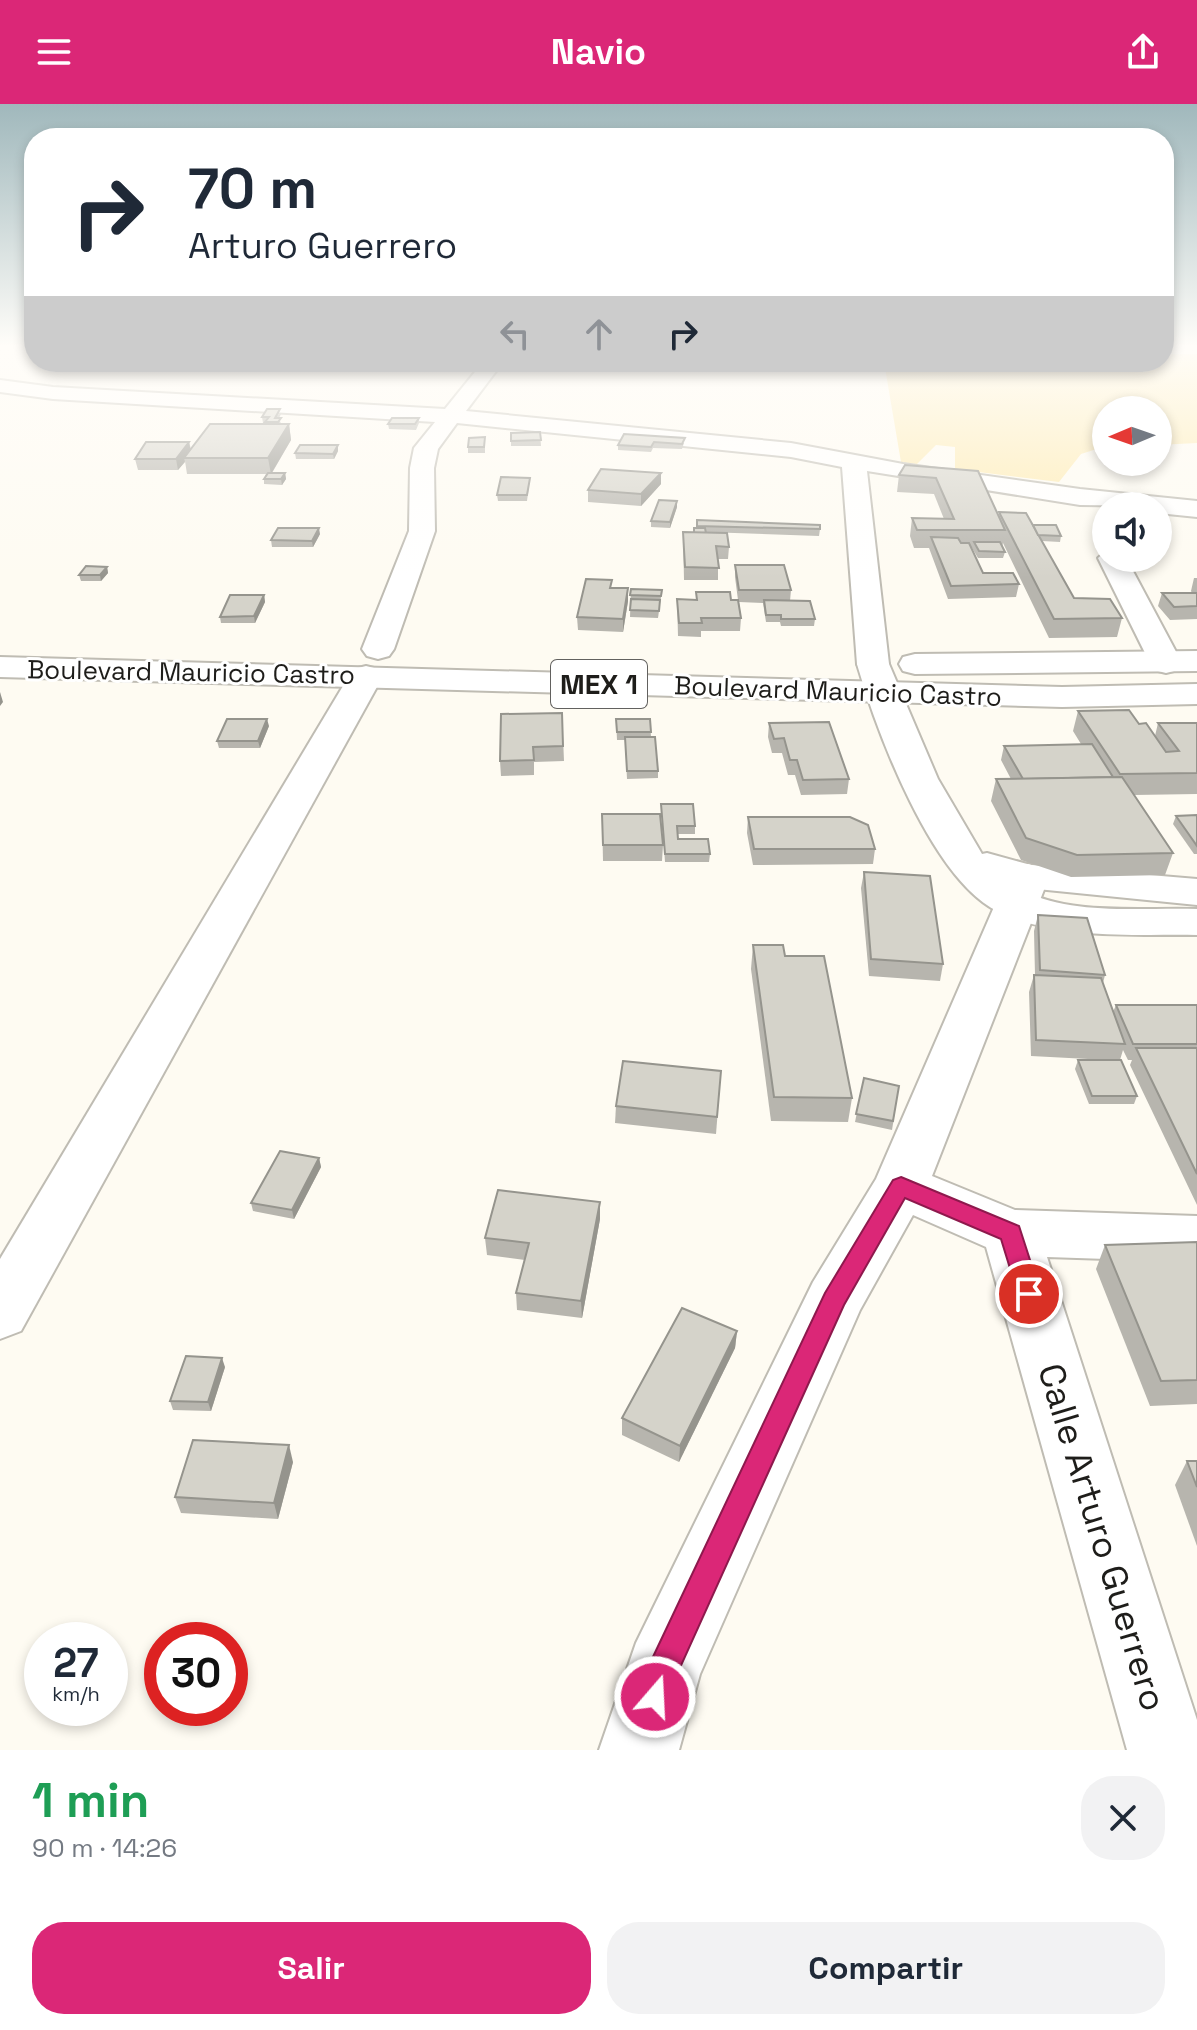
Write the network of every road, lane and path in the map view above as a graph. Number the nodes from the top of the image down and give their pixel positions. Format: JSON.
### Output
{"nodes":[{"id":1,"x":446,"y":425,"type":"edge"},
{"id":2,"x":541,"y":425,"type":"edge"},
{"id":3,"x":854,"y":462,"type":"junction"},
{"id":4,"x":1080,"y":497,"type":"junction"},
{"id":5,"x":1197,"y":509,"type":"edge"},
{"id":6,"x":1092,"y":519,"type":"edge"},
{"id":7,"x":1124,"y":572,"type":"edge"},
{"id":8,"x":0,"y":639,"type":"edge"},
{"id":9,"x":108,"y":642,"type":"junction"},
{"id":10,"x":0,"y":651,"type":"edge"},
{"id":11,"x":1182,"y":662,"type":"edge"},
{"id":12,"x":372,"y":663,"type":"junction"},
{"id":13,"x":0,"y":667,"type":"edge"},
{"id":14,"x":877,"y":678,"type":"junction"},
{"id":15,"x":1197,"y":694,"type":"edge"},
{"id":16,"x":1022,"y":890,"type":"junction"},
{"id":17,"x":1197,"y":892,"type":"edge"},
{"id":18,"x":1197,"y":922,"type":"edge"},
{"id":19,"x":901,"y":1186,"type":"junction"},
{"id":20,"x":1011,"y":1233,"type":"junction"},
{"id":21,"x":1197,"y":1239,"type":"edge"},
{"id":22,"x":0,"y":1313,"type":"edge"},
{"id":23,"x":639,"y":1750,"type":"edge"},
{"id":24,"x":1167,"y":1750,"type":"edge"}],
"edges":[{"from":1,"to":12,"type":"street"},
{"from":2,"to":3,"type":"street"},
{"from":3,"to":4,"type":"street"},
{"from":3,"to":14,"type":"street"},
{"from":4,"to":5,"type":"street"},
{"from":4,"to":6,"type":"street"},
{"from":7,"to":11,"type":"street"},
{"from":8,"to":9,"type":"street","name":"Boulevard Mauricio Castro","number":"MEX 1"},
{"from":9,"to":10,"type":"street"},
{"from":9,"to":12,"type":"street","name":"Boulevard Mauricio Castro","number":"MEX 1"},
{"from":11,"to":14,"type":"street","name":"Boulevard Mauricio Castro","number":"MEX 1"},
{"from":12,"to":13,"type":"street","name":"Boulevard Mauricio Castro","number":"MEX 1"},
{"from":12,"to":14,"type":"street","name":"Boulevard Mauricio Castro","number":"MEX 1"},
{"from":12,"to":22,"type":"street"},
{"from":14,"to":15,"type":"street","name":"Boulevard Mauricio Castro","number":"MEX 1"},
{"from":14,"to":16,"type":"street"},
{"from":16,"to":17,"type":"street"},
{"from":16,"to":18,"type":"street"},
{"from":16,"to":19,"type":"street"},
{"from":19,"to":20,"type":"street"},
{"from":19,"to":23,"type":"street"},
{"from":20,"to":21,"type":"street"},
{"from":20,"to":24,"type":"street","name":"Calle Arturo Guerrero"}]}
